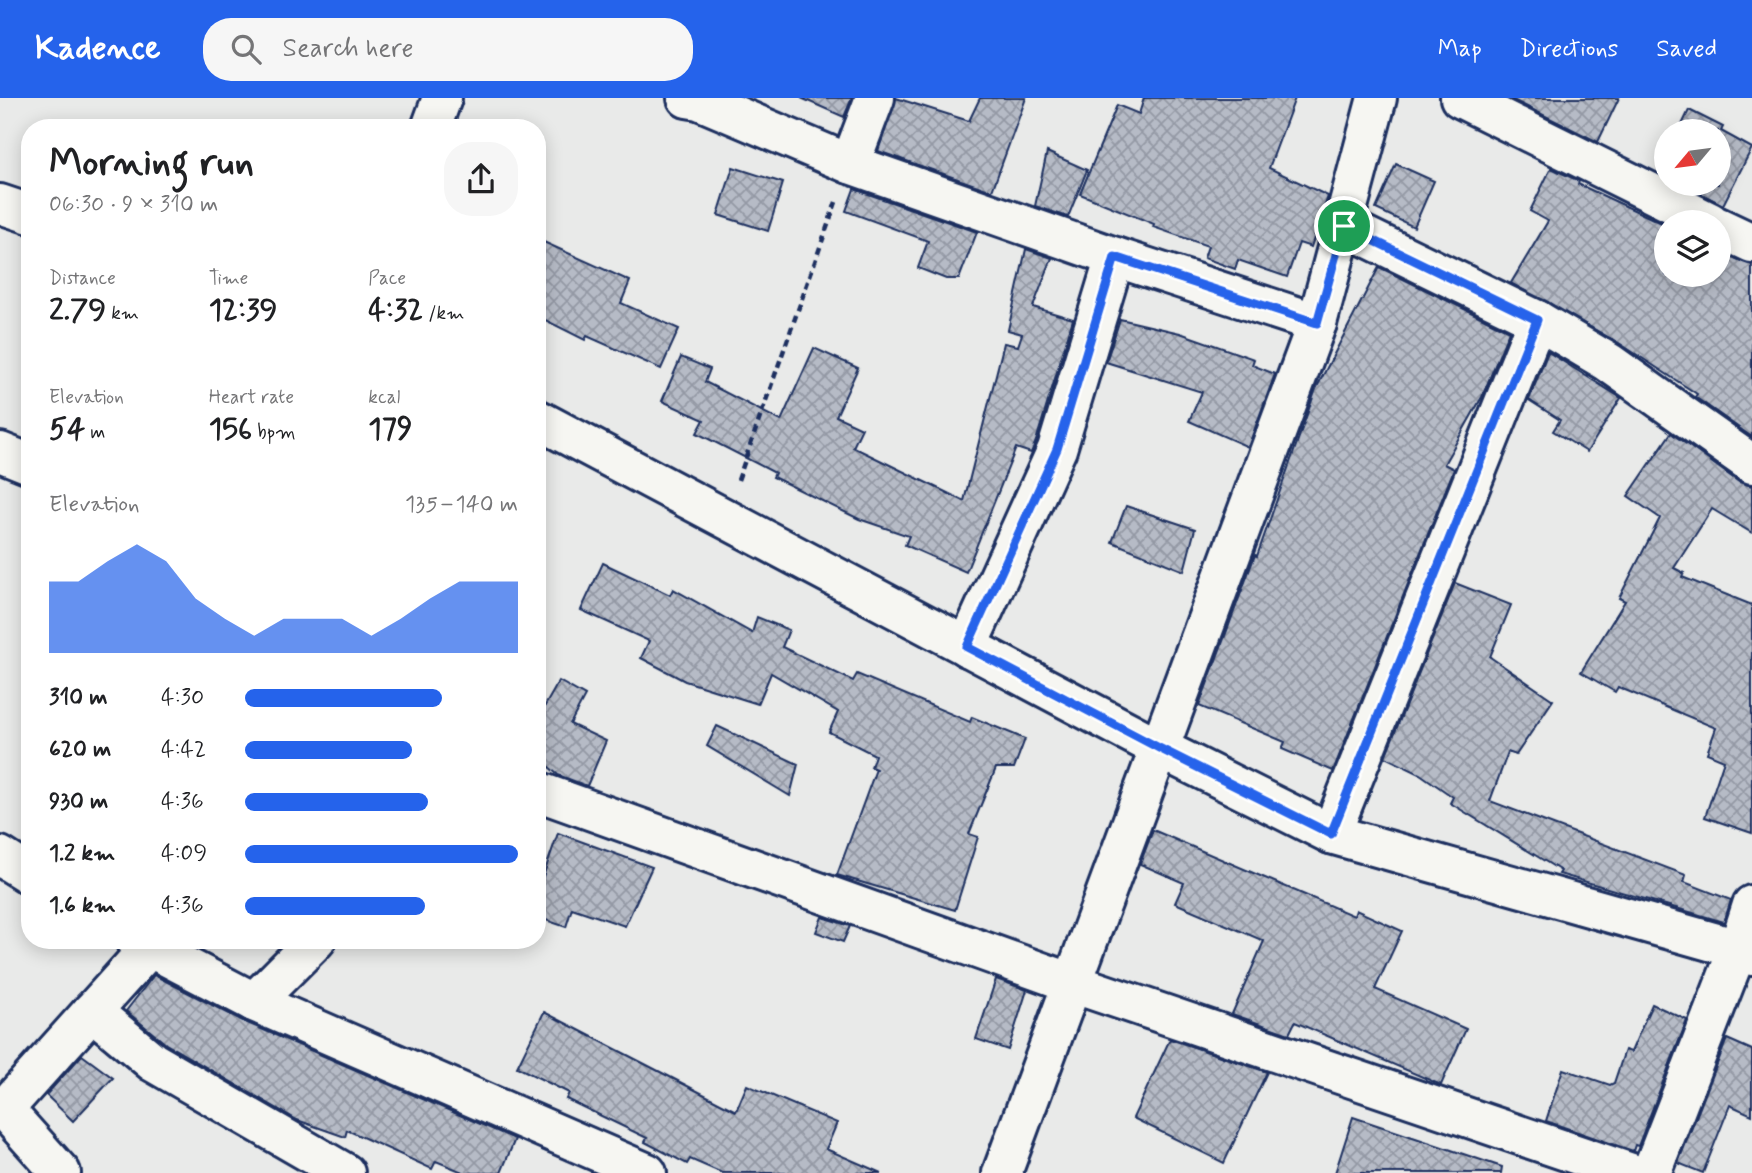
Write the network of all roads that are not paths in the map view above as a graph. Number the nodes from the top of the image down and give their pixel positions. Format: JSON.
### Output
{"nodes":[{"id":1,"x":442,"y":98,"type":"edge"},
{"id":2,"x":875,"y":98,"type":"edge"},
{"id":3,"x":1377,"y":98,"type":"edge"},
{"id":4,"x":1460,"y":98,"type":"edge"},
{"id":5,"x":695,"y":99,"type":"edge"},
{"id":6,"x":434,"y":119,"type":"edge"},
{"id":7,"x":850,"y":164,"type":"junction"},
{"id":8,"x":0,"y":204,"type":"edge"},
{"id":9,"x":1686,"y":210,"type":"edge"},
{"id":10,"x":21,"y":211,"type":"edge"},
{"id":11,"x":1344,"y":226,"type":"junction"},
{"id":12,"x":1731,"y":233,"type":"edge"},
{"id":13,"x":1752,"y":243,"type":"edge"},
{"id":14,"x":1115,"y":257,"type":"junction"},
{"id":15,"x":1537,"y":320,"type":"junction"},
{"id":16,"x":1317,"y":323,"type":"junction"},
{"id":17,"x":546,"y":424,"type":"edge"},
{"id":18,"x":0,"y":452,"type":"edge"},
{"id":19,"x":21,"y":460,"type":"edge"},
{"id":20,"x":1752,"y":464,"type":"edge"},
{"id":21,"x":967,"y":647,"type":"junction"},
{"id":22,"x":1159,"y":748,"type":"junction"},
{"id":23,"x":546,"y":794,"type":"edge"},
{"id":24,"x":1331,"y":834,"type":"junction"},
{"id":25,"x":0,"y":856,"type":"edge"},
{"id":26,"x":21,"y":869,"type":"edge"},
{"id":27,"x":1752,"y":905,"type":"edge"},
{"id":28,"x":138,"y":949,"type":"edge"},
{"id":29,"x":152,"y":949,"type":"edge"},
{"id":30,"x":307,"y":949,"type":"edge"},
{"id":31,"x":1745,"y":953,"type":"edge"},
{"id":32,"x":1072,"y":983,"type":"junction"},
{"id":33,"x":254,"y":1002,"type":"junction"},
{"id":34,"x":92,"y":1011,"type":"junction"},
{"id":35,"x":4,"y":1118,"type":"edge"},
{"id":36,"x":61,"y":1173,"type":"edge"},
{"id":37,"x":345,"y":1173,"type":"edge"},
{"id":38,"x":647,"y":1173,"type":"edge"},
{"id":39,"x":1002,"y":1173,"type":"edge"},
{"id":40,"x":1630,"y":1173,"type":"edge"},
{"id":41,"x":1651,"y":1173,"type":"edge"}],
"edges":[{"from":1,"to":6,"type":"street"},
{"from":2,"to":7,"type":"street"},
{"from":3,"to":11,"type":"street"},
{"from":4,"to":9,"type":"street"},
{"from":5,"to":7,"type":"street"},
{"from":7,"to":14,"type":"street"},
{"from":8,"to":10,"type":"street"},
{"from":11,"to":15,"type":"street"},
{"from":11,"to":16,"type":"street"},
{"from":12,"to":13,"type":"street"},
{"from":14,"to":16,"type":"street"},
{"from":14,"to":21,"type":"street"},
{"from":15,"to":20,"type":"street"},
{"from":15,"to":24,"type":"street"},
{"from":16,"to":22,"type":"street"},
{"from":17,"to":21,"type":"street"},
{"from":18,"to":19,"type":"street"},
{"from":21,"to":22,"type":"street"},
{"from":22,"to":24,"type":"street"},
{"from":22,"to":32,"type":"street"},
{"from":23,"to":32,"type":"street"},
{"from":24,"to":31,"type":"street"},
{"from":25,"to":26,"type":"street"},
{"from":27,"to":31,"type":"street"},
{"from":28,"to":34,"type":"street"},
{"from":29,"to":33,"type":"street"},
{"from":30,"to":33,"type":"street"},
{"from":31,"to":41,"type":"street"},
{"from":32,"to":39,"type":"street"},
{"from":32,"to":40,"type":"street"},
{"from":33,"to":38,"type":"street"},
{"from":34,"to":35,"type":"street"},
{"from":34,"to":37,"type":"street"},
{"from":35,"to":36,"type":"street"}]}
